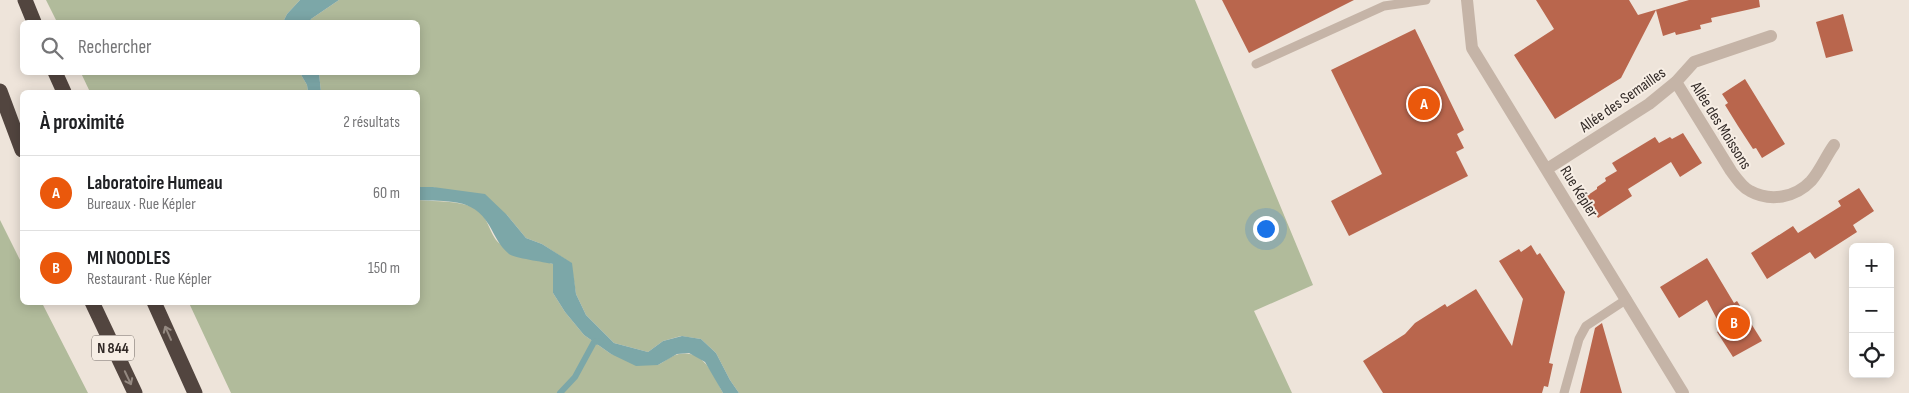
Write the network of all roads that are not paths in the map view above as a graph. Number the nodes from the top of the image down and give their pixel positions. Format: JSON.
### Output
{"nodes":[{"id":1,"x":25,"y":0,"type":"edge"},
{"id":2,"x":1426,"y":0,"type":"edge"},
{"id":3,"x":1467,"y":0,"type":"edge"},
{"id":4,"x":33,"y":20,"type":"edge"},
{"id":5,"x":1772,"y":36,"type":"dead end"},
{"id":6,"x":1256,"y":64,"type":"dead end"},
{"id":7,"x":56,"y":75,"type":"edge"},
{"id":8,"x":1676,"y":82,"type":"junction"},
{"id":9,"x":63,"y":90,"type":"edge"},
{"id":10,"x":0,"y":91,"type":"edge"},
{"id":11,"x":0,"y":114,"type":"edge"},
{"id":12,"x":1834,"y":145,"type":"dead end"},
{"id":13,"x":20,"y":146,"type":"edge"},
{"id":14,"x":20,"y":149,"type":"edge"},
{"id":15,"x":1547,"y":169,"type":"junction"},
{"id":16,"x":1627,"y":299,"type":"junction"},
{"id":17,"x":93,"y":305,"type":"edge"},
{"id":18,"x":155,"y":305,"type":"edge"},
{"id":19,"x":135,"y":393,"type":"edge"},
{"id":20,"x":195,"y":393,"type":"edge"},
{"id":21,"x":1564,"y":393,"type":"edge"},
{"id":22,"x":1684,"y":393,"type":"edge"}],
"edges":[{"from":1,"to":4,"type":"highway"},
{"from":2,"to":6,"type":"lane"},
{"from":3,"to":15,"type":"street","name":"Rue Képler"},
{"from":5,"to":8,"type":"street","name":"Allée des Semailles"},
{"from":7,"to":9,"type":"highway"},
{"from":8,"to":12,"type":"street","name":"Allée des Moissons"},
{"from":8,"to":15,"type":"street","name":"Allée des Semailles"},
{"from":10,"to":13,"type":"highway"},
{"from":11,"to":14,"type":"highway"},
{"from":15,"to":16,"type":"street","name":"Rue Képler"},
{"from":16,"to":21,"type":"lane"},
{"from":16,"to":22,"type":"street","name":"Rue Képler"},
{"from":17,"to":19,"type":"highway","number":"N 844","one_way":true},
{"from":20,"to":18,"type":"highway","one_way":true}]}
